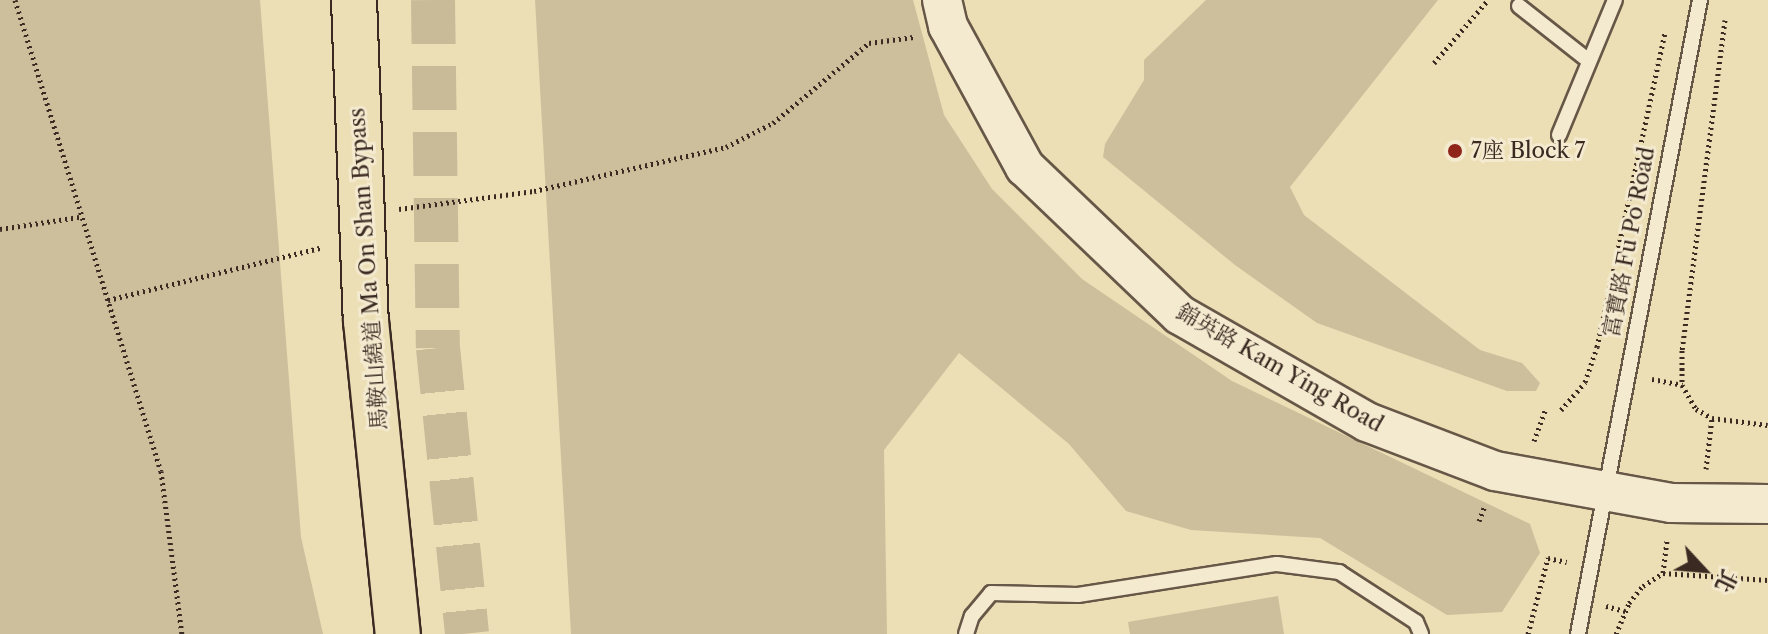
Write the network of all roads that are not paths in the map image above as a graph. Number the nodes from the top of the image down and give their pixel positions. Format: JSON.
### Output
{"nodes":[{"id":1,"x":354,"y":0,"type":"edge"},
{"id":2,"x":942,"y":0,"type":"edge"},
{"id":3,"x":1615,"y":0,"type":"edge"},
{"id":4,"x":1700,"y":0,"type":"edge"},
{"id":5,"x":1519,"y":6,"type":"dead end"},
{"id":6,"x":1589,"y":61,"type":"junction"},
{"id":7,"x":1559,"y":135,"type":"dead end"},
{"id":8,"x":1608,"y":494,"type":"junction"},
{"id":9,"x":1768,"y":504,"type":"edge"},
{"id":10,"x":398,"y":634,"type":"edge"},
{"id":11,"x":966,"y":634,"type":"edge"},
{"id":12,"x":1421,"y":634,"type":"edge"},
{"id":13,"x":1578,"y":634,"type":"edge"}],
"edges":[{"from":1,"to":10,"type":"main road","name":"馬鞍山繞道 Ma On Shan Bypass","bridge":true},
{"from":2,"to":8,"type":"street","name":"錦英路 Kam Ying Road"},
{"from":3,"to":6,"type":"lane"},
{"from":4,"to":8,"type":"lane","name":"富寶路 Fu Po Road"},
{"from":5,"to":6,"type":"lane"},
{"from":6,"to":7,"type":"lane"},
{"from":8,"to":9,"type":"street","name":"錦英路 Kam Ying Road"},
{"from":8,"to":13,"type":"lane","name":"富寶路 Fu Po Road"},
{"from":11,"to":12,"type":"lane"}]}
